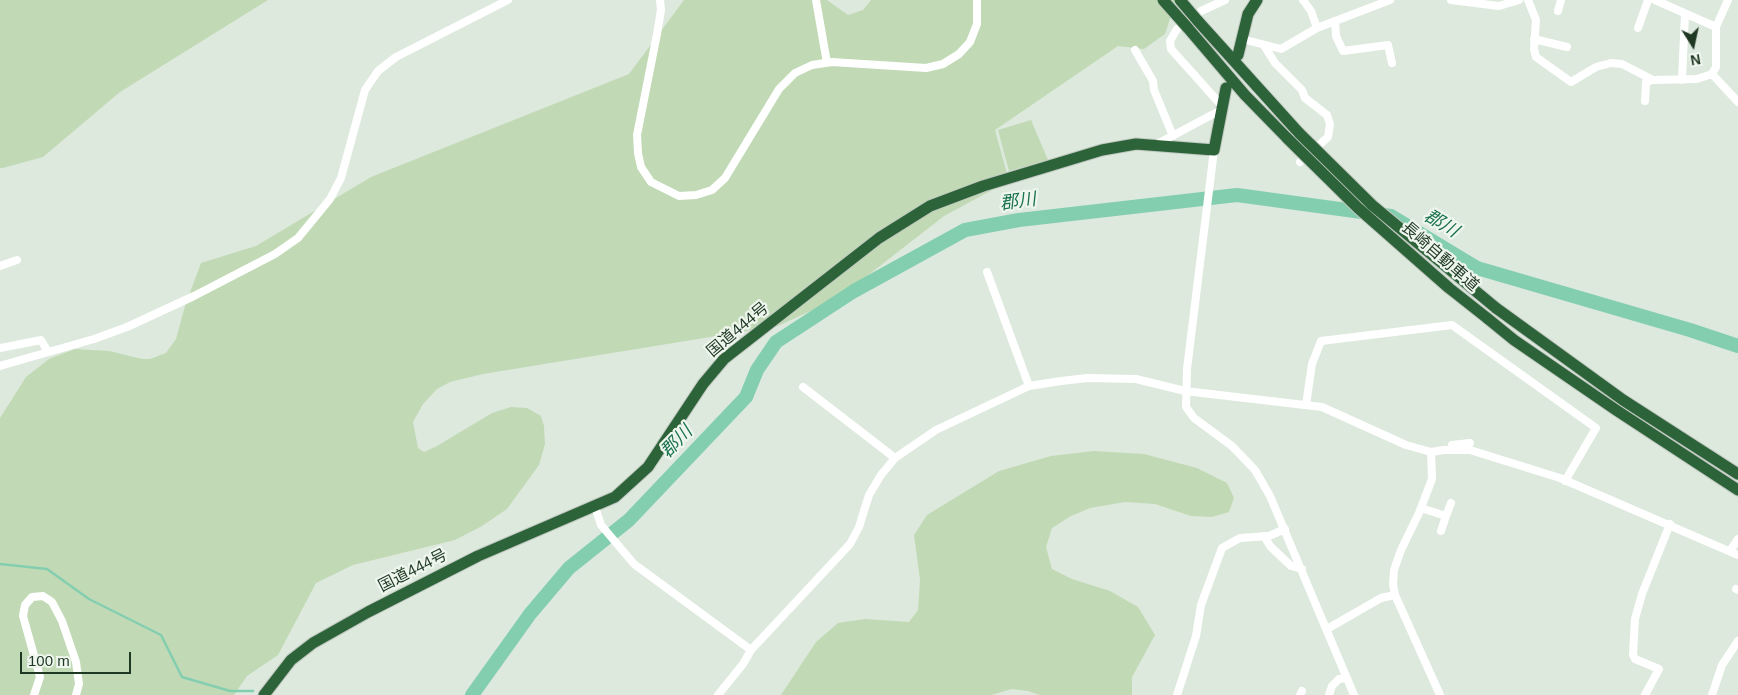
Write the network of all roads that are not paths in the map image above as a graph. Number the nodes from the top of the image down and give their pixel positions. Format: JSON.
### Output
{"nodes":[{"id":1,"x":508,"y":0,"type":"edge"},
{"id":2,"x":660,"y":0,"type":"edge"},
{"id":3,"x":816,"y":0,"type":"edge"},
{"id":4,"x":977,"y":0,"type":"edge"},
{"id":5,"x":1163,"y":0,"type":"edge"},
{"id":6,"x":1180,"y":0,"type":"edge"},
{"id":7,"x":1225,"y":0,"type":"edge"},
{"id":8,"x":1257,"y":0,"type":"edge"},
{"id":9,"x":1303,"y":0,"type":"edge"},
{"id":10,"x":1390,"y":0,"type":"edge"},
{"id":11,"x":1451,"y":0,"type":"edge"},
{"id":12,"x":1519,"y":0,"type":"edge"},
{"id":13,"x":1528,"y":0,"type":"edge"},
{"id":14,"x":1560,"y":0,"type":"edge"},
{"id":15,"x":1648,"y":0,"type":"edge"},
{"id":16,"x":1655,"y":0,"type":"edge"},
{"id":17,"x":1728,"y":0,"type":"edge"},
{"id":18,"x":1558,"y":11,"type":"dead end"},
{"id":19,"x":1686,"y":14,"type":"junction"},
{"id":20,"x":1335,"y":21,"type":"junction"},
{"id":21,"x":1716,"y":27,"type":"junction"},
{"id":22,"x":1317,"y":28,"type":"junction"},
{"id":23,"x":1638,"y":28,"type":"dead end"},
{"id":24,"x":1242,"y":39,"type":"junction"},
{"id":25,"x":1534,"y":39,"type":"junction"},
{"id":26,"x":1265,"y":47,"type":"junction"},
{"id":27,"x":1567,"y":47,"type":"dead end"},
{"id":28,"x":1135,"y":50,"type":"dead end"},
{"id":29,"x":1238,"y":54,"type":"dead end"},
{"id":30,"x":827,"y":63,"type":"junction"},
{"id":31,"x":1392,"y":64,"type":"dead end"},
{"id":32,"x":1712,"y":74,"type":"junction"},
{"id":33,"x":1653,"y":80,"type":"junction"},
{"id":34,"x":1682,"y":80,"type":"junction"},
{"id":35,"x":1226,"y":88,"type":"dead end"},
{"id":36,"x":1644,"y":100,"type":"dead end"},
{"id":37,"x":1738,"y":102,"type":"edge"},
{"id":38,"x":1222,"y":108,"type":"junction"},
{"id":39,"x":1172,"y":136,"type":"junction"},
{"id":40,"x":1157,"y":144,"type":"junction"},
{"id":41,"x":1214,"y":150,"type":"junction"},
{"id":42,"x":1300,"y":162,"type":"dead end"},
{"id":43,"x":17,"y":260,"type":"dead end"},
{"id":44,"x":0,"y":266,"type":"edge"},
{"id":45,"x":987,"y":272,"type":"dead end"},
{"id":46,"x":0,"y":348,"type":"edge"},
{"id":47,"x":48,"y":352,"type":"junction"},
{"id":48,"x":0,"y":366,"type":"edge"},
{"id":49,"x":1029,"y":386,"type":"junction"},
{"id":50,"x":803,"y":387,"type":"dead end"},
{"id":51,"x":1185,"y":391,"type":"junction"},
{"id":52,"x":1306,"y":405,"type":"junction"},
{"id":53,"x":1470,"y":443,"type":"dead end"},
{"id":54,"x":1449,"y":450,"type":"junction"},
{"id":55,"x":1431,"y":452,"type":"junction"},
{"id":56,"x":895,"y":458,"type":"junction"},
{"id":57,"x":1738,"y":474,"type":"edge"},
{"id":58,"x":1565,"y":481,"type":"junction"},
{"id":59,"x":1738,"y":490,"type":"edge"},
{"id":60,"x":1451,"y":503,"type":"dead end"},
{"id":61,"x":595,"y":507,"type":"junction"},
{"id":62,"x":1421,"y":508,"type":"junction"},
{"id":63,"x":1446,"y":516,"type":"junction"},
{"id":64,"x":1670,"y":524,"type":"junction"},
{"id":65,"x":1285,"y":529,"type":"junction"},
{"id":66,"x":1441,"y":531,"type":"dead end"},
{"id":67,"x":1264,"y":536,"type":"junction"},
{"id":68,"x":1738,"y":539,"type":"edge"},
{"id":69,"x":1730,"y":551,"type":"junction"},
{"id":70,"x":1738,"y":555,"type":"edge"},
{"id":71,"x":1302,"y":569,"type":"junction"},
{"id":72,"x":1395,"y":595,"type":"junction"},
{"id":73,"x":1326,"y":629,"type":"junction"},
{"id":74,"x":1738,"y":642,"type":"edge"},
{"id":75,"x":751,"y":650,"type":"junction"},
{"id":76,"x":1346,"y":678,"type":"junction"},
{"id":77,"x":34,"y":695,"type":"edge"},
{"id":78,"x":76,"y":695,"type":"edge"},
{"id":79,"x":264,"y":695,"type":"edge"},
{"id":80,"x":718,"y":695,"type":"edge"},
{"id":81,"x":1177,"y":695,"type":"edge"},
{"id":82,"x":1330,"y":695,"type":"edge"},
{"id":83,"x":1354,"y":695,"type":"edge"},
{"id":84,"x":1440,"y":695,"type":"edge"},
{"id":85,"x":1645,"y":695,"type":"edge"},
{"id":86,"x":1712,"y":695,"type":"edge"}],
"edges":[{"from":1,"to":47,"type":"street"},
{"from":2,"to":30,"type":"street"},
{"from":3,"to":30,"type":"street"},
{"from":4,"to":30,"type":"street"},
{"from":5,"to":59,"type":"highway","name":"長崎自動車道","bridge":true},
{"from":6,"to":57,"type":"highway","name":"長崎自動車道","bridge":true},
{"from":7,"to":38,"type":"street"},
{"from":8,"to":24,"type":"highway"},
{"from":9,"to":22,"type":"street"},
{"from":10,"to":20,"type":"street"},
{"from":11,"to":12,"type":"street"},
{"from":13,"to":25,"type":"street"},
{"from":14,"to":18,"type":"street"},
{"from":15,"to":23,"type":"street"},
{"from":16,"to":19,"type":"street"},
{"from":17,"to":21,"type":"street"},
{"from":19,"to":21,"type":"street"},
{"from":19,"to":34,"type":"street"},
{"from":20,"to":22,"type":"street"},
{"from":20,"to":31,"type":"street"},
{"from":21,"to":32,"type":"street"},
{"from":22,"to":26,"type":"street"},
{"from":24,"to":26,"type":"street"},
{"from":24,"to":29,"type":"highway"},
{"from":25,"to":27,"type":"street"},
{"from":25,"to":33,"type":"street"},
{"from":26,"to":42,"type":"street"},
{"from":28,"to":39,"type":"street"},
{"from":32,"to":34,"type":"street"},
{"from":32,"to":37,"type":"street"},
{"from":33,"to":34,"type":"street"},
{"from":33,"to":36,"type":"street"},
{"from":35,"to":38,"type":"highway"},
{"from":38,"to":39,"type":"street"},
{"from":38,"to":41,"type":"highway"},
{"from":39,"to":40,"type":"street"},
{"from":40,"to":41,"type":"highway","name":"国道444号"},
{"from":40,"to":61,"type":"highway","name":"国道444号"},
{"from":41,"to":51,"type":"street"},
{"from":43,"to":44,"type":"street"},
{"from":45,"to":49,"type":"street"},
{"from":46,"to":47,"type":"street"},
{"from":47,"to":48,"type":"street"},
{"from":49,"to":51,"type":"street"},
{"from":49,"to":56,"type":"street"},
{"from":50,"to":56,"type":"street"},
{"from":51,"to":52,"type":"street"},
{"from":51,"to":65,"type":"street"},
{"from":52,"to":55,"type":"street"},
{"from":52,"to":58,"type":"street"},
{"from":53,"to":54,"type":"street"},
{"from":54,"to":55,"type":"street"},
{"from":54,"to":58,"type":"street"},
{"from":55,"to":62,"type":"street"},
{"from":56,"to":75,"type":"street"},
{"from":58,"to":64,"type":"street"},
{"from":60,"to":63,"type":"street"},
{"from":61,"to":75,"type":"street"},
{"from":61,"to":79,"type":"highway","name":"国道444号"},
{"from":62,"to":63,"type":"street"},
{"from":62,"to":72,"type":"street"},
{"from":63,"to":66,"type":"street"},
{"from":64,"to":69,"type":"street"},
{"from":64,"to":85,"type":"street"},
{"from":65,"to":67,"type":"street"},
{"from":65,"to":71,"type":"street"},
{"from":67,"to":71,"type":"street"},
{"from":67,"to":81,"type":"street"},
{"from":68,"to":69,"type":"street"},
{"from":69,"to":70,"type":"street"},
{"from":71,"to":73,"type":"street"},
{"from":72,"to":73,"type":"street"},
{"from":72,"to":84,"type":"street"},
{"from":73,"to":76,"type":"street"},
{"from":74,"to":86,"type":"street"},
{"from":75,"to":80,"type":"street"},
{"from":76,"to":82,"type":"street"},
{"from":76,"to":83,"type":"street"},
{"from":77,"to":78,"type":"street"}]}
